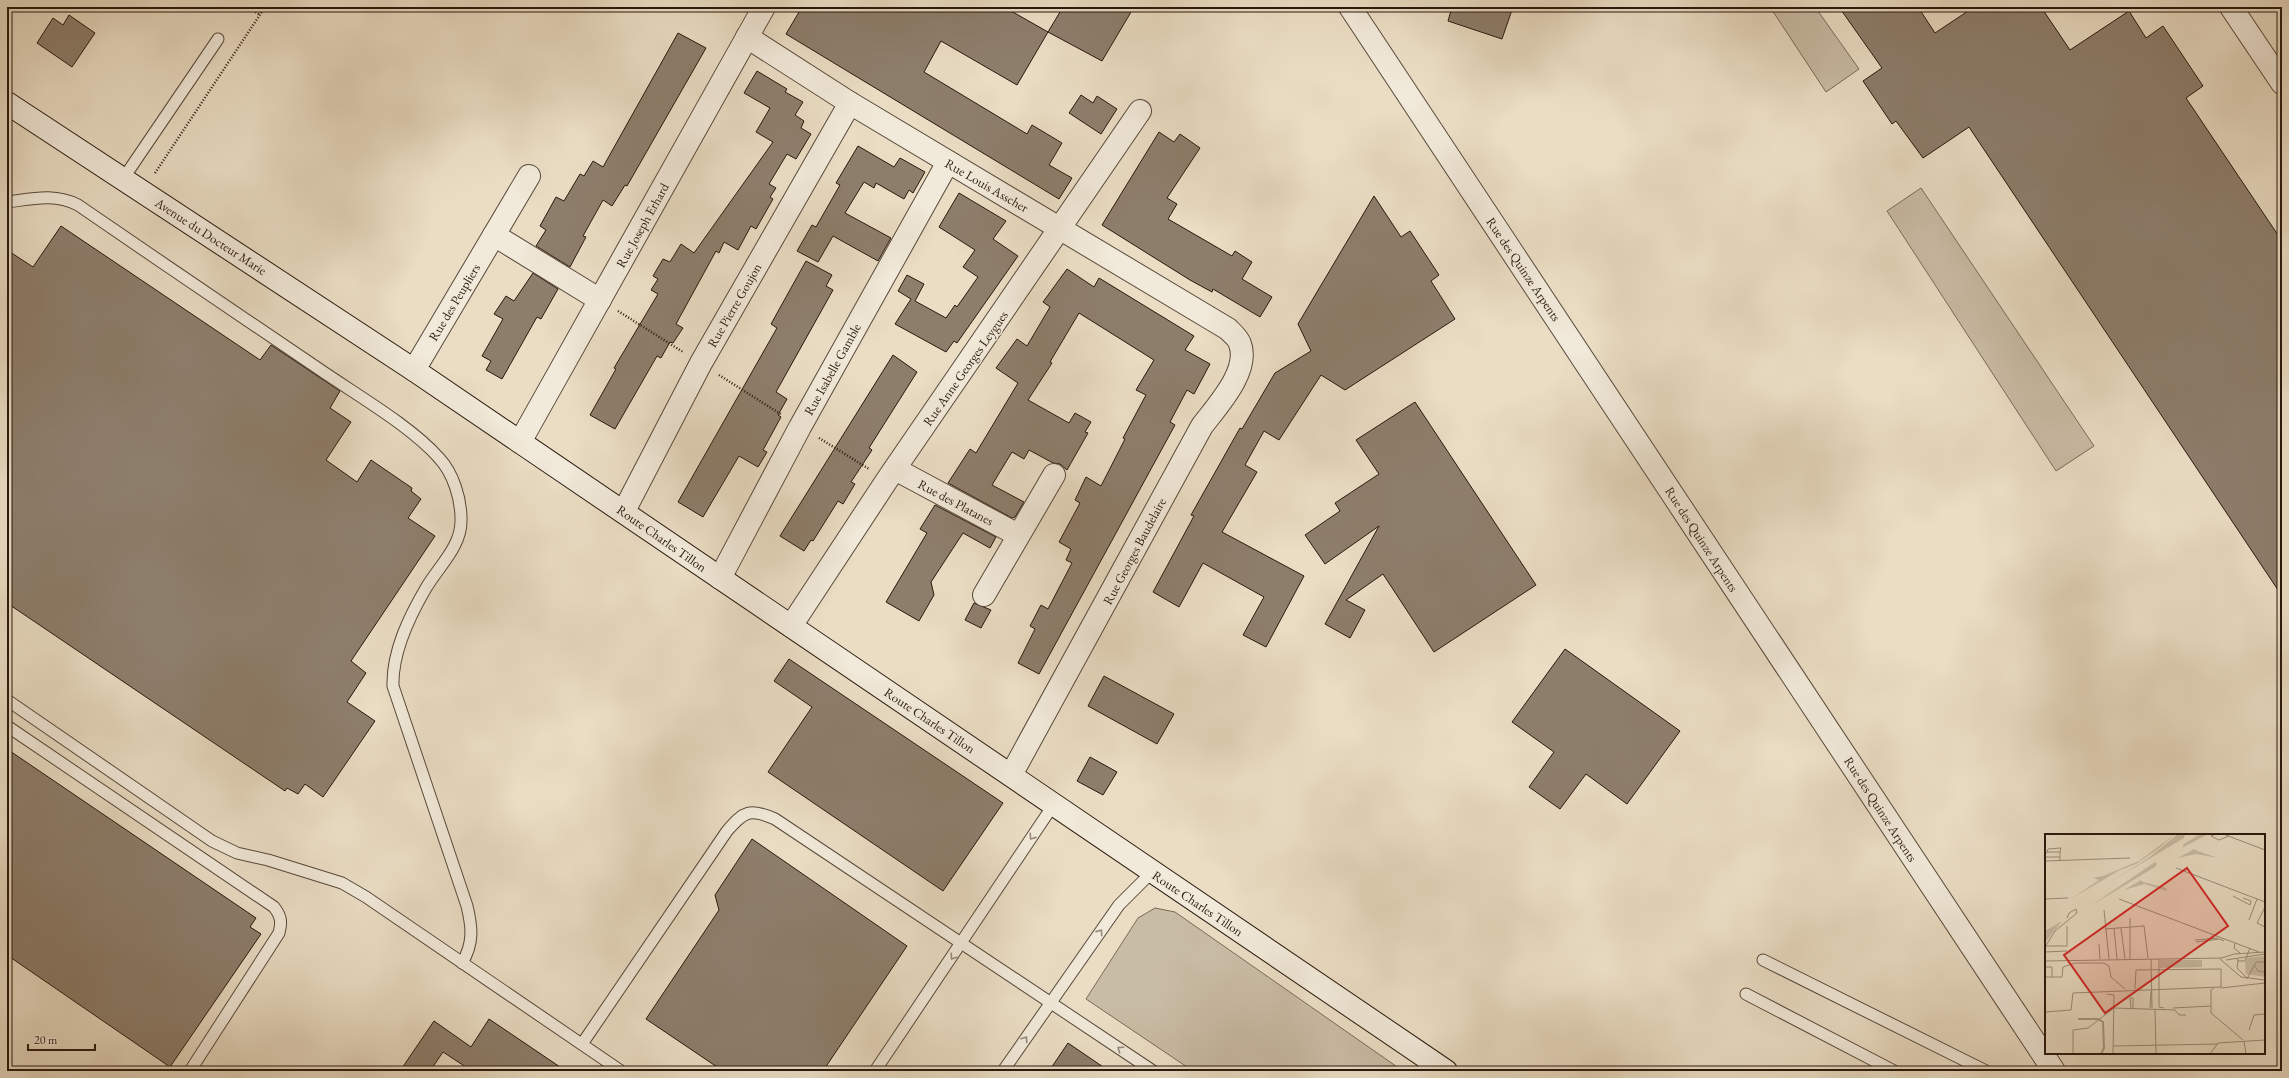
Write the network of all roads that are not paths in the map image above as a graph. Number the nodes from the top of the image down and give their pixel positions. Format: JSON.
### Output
{"nodes":[{"id":1,"x":764,"y":7,"type":"edge"},
{"id":2,"x":1350,"y":7,"type":"edge"},
{"id":3,"x":2231,"y":7,"type":"edge"},
{"id":4,"x":747,"y":37,"type":"junction"},
{"id":5,"x":218,"y":39,"type":"dead end"},
{"id":6,"x":2282,"y":83,"type":"edge"},
{"id":7,"x":7,"y":103,"type":"edge"},
{"id":8,"x":850,"y":103,"type":"junction"},
{"id":9,"x":1140,"y":111,"type":"dead end"},
{"id":10,"x":948,"y":162,"type":"junction"},
{"id":11,"x":529,"y":176,"type":"dead end"},
{"id":12,"x":123,"y":179,"type":"junction"},
{"id":13,"x":7,"y":202,"type":"edge"},
{"id":14,"x":1061,"y":228,"type":"junction"},
{"id":15,"x":494,"y":235,"type":"junction"},
{"id":16,"x":600,"y":300,"type":"junction"},
{"id":17,"x":1228,"y":329,"type":"joint"},
{"id":18,"x":414,"y":370,"type":"junction"},
{"id":19,"x":520,"y":442,"type":"junction"},
{"id":20,"x":891,"y":475,"type":"junction"},
{"id":21,"x":1054,"y":475,"type":"dead end"},
{"id":22,"x":624,"y":511,"type":"junction"},
{"id":23,"x":1018,"y":535,"type":"junction"},
{"id":24,"x":720,"y":578,"type":"junction"},
{"id":25,"x":984,"y":595,"type":"dead end"},
{"id":26,"x":791,"y":626,"type":"junction"},
{"id":27,"x":7,"y":700,"type":"edge"},
{"id":28,"x":7,"y":726,"type":"edge"},
{"id":29,"x":1011,"y":775,"type":"junction"},
{"id":30,"x":1054,"y":804,"type":"junction"},
{"id":31,"x":1152,"y":872,"type":"junction"},
{"id":32,"x":963,"y":943,"type":"junction"},
{"id":33,"x":1763,"y":960,"type":"dead end"},
{"id":34,"x":462,"y":963,"type":"junction"},
{"id":35,"x":1746,"y":994,"type":"dead end"},
{"id":36,"x":1051,"y":1002,"type":"junction"},
{"id":37,"x":582,"y":1044,"type":"junction"},
{"id":38,"x":190,"y":1071,"type":"edge"},
{"id":39,"x":621,"y":1071,"type":"edge"},
{"id":40,"x":875,"y":1071,"type":"edge"},
{"id":41,"x":1004,"y":1071,"type":"edge"},
{"id":42,"x":1153,"y":1071,"type":"edge"},
{"id":43,"x":1446,"y":1071,"type":"edge"},
{"id":44,"x":1894,"y":1071,"type":"edge"},
{"id":45,"x":1986,"y":1071,"type":"edge"},
{"id":46,"x":2054,"y":1071,"type":"edge"}],
"edges":[{"from":1,"to":4,"type":"street","name":"Rue Joseph Erhard"},
{"from":2,"to":46,"type":"street","name":"Rue des Quinze Arpents"},
{"from":3,"to":6,"type":"street"},
{"from":4,"to":8,"type":"street","name":"Rue Louis Asscher"},
{"from":4,"to":16,"type":"street","name":"Rue Joseph Erhard"},
{"from":5,"to":12,"type":"lane"},
{"from":7,"to":12,"type":"street","name":"Avenue du Docteur Marie"},
{"from":8,"to":10,"type":"street","name":"Rue Louis Asscher"},
{"from":8,"to":22,"type":"street","name":"Rue Pierre Goujon"},
{"from":9,"to":14,"type":"street","name":"Rue Anne Georges Leygues"},
{"from":10,"to":14,"type":"street","name":"Rue Louis Asscher"},
{"from":10,"to":24,"type":"street","name":"Rue Isabelle Gamble"},
{"from":11,"to":15,"type":"street","name":"Rue des Peupliers"},
{"from":12,"to":18,"type":"street","name":"Avenue du Docteur Marie"},
{"from":13,"to":34,"type":"lane"},
{"from":14,"to":17,"type":"street","name":"Rue Louis Asscher"},
{"from":14,"to":20,"type":"street","name":"Rue Anne Georges Leygues"},
{"from":15,"to":16,"type":"street"},
{"from":15,"to":18,"type":"street","name":"Rue des Peupliers"},
{"from":16,"to":19,"type":"street","name":"Rue Joseph Erhard"},
{"from":17,"to":29,"type":"street","name":"Rue Georges Baudelaire"},
{"from":18,"to":19,"type":"street","name":"Route Charles Tillon"},
{"from":19,"to":22,"type":"street","name":"Route Charles Tillon"},
{"from":20,"to":23,"type":"street","name":"Rue des Platanes"},
{"from":20,"to":26,"type":"street","name":"Rue Anne Georges Leygues"},
{"from":21,"to":23,"type":"street"},
{"from":22,"to":24,"type":"street","name":"Route Charles Tillon"},
{"from":23,"to":25,"type":"street"},
{"from":24,"to":26,"type":"street","name":"Route Charles Tillon"},
{"from":26,"to":29,"type":"street","name":"Route Charles Tillon"},
{"from":27,"to":34,"type":"lane"},
{"from":28,"to":38,"type":"lane"},
{"from":29,"to":30,"type":"street","name":"Route Charles Tillon"},
{"from":30,"to":31,"type":"street","name":"Route Charles Tillon"},
{"from":30,"to":32,"type":"lane","one_way":true},
{"from":36,"to":31,"type":"lane","one_way":true},
{"from":31,"to":43,"type":"street","name":"Route Charles Tillon"},
{"from":32,"to":36,"type":"lane"},
{"from":32,"to":37,"type":"lane"},
{"from":32,"to":40,"type":"lane","one_way":true},
{"from":33,"to":45,"type":"lane"},
{"from":34,"to":37,"type":"lane"},
{"from":35,"to":44,"type":"lane"},
{"from":41,"to":36,"type":"lane","one_way":true},
{"from":42,"to":36,"type":"lane","one_way":true},
{"from":37,"to":39,"type":"lane"}]}
